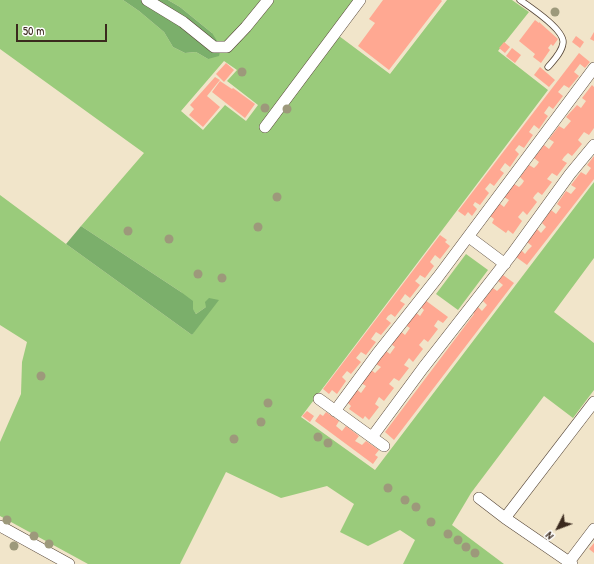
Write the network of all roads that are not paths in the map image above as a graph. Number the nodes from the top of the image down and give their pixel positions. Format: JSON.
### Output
{"nodes":[{"id":1,"x":147,"y":0,"type":"edge"},
{"id":2,"x":268,"y":0,"type":"edge"},
{"id":3,"x":360,"y":0,"type":"edge"},
{"id":4,"x":520,"y":0,"type":"edge"},
{"id":5,"x":548,"y":67,"type":"dead end"},
{"id":6,"x":594,"y":68,"type":"edge"},
{"id":7,"x":265,"y":127,"type":"dead end"},
{"id":8,"x":594,"y":144,"type":"edge"},
{"id":9,"x":469,"y":237,"type":"junction"},
{"id":10,"x":505,"y":264,"type":"junction"},
{"id":11,"x":319,"y":399,"type":"dead end"},
{"id":12,"x":594,"y":402,"type":"edge"},
{"id":13,"x":335,"y":411,"type":"junction"},
{"id":14,"x":372,"y":438,"type":"junction"},
{"id":15,"x":384,"y":446,"type":"dead end"},
{"id":16,"x":479,"y":498,"type":"dead end"},
{"id":17,"x":505,"y":518,"type":"junction"},
{"id":18,"x":0,"y":526,"type":"edge"},
{"id":19,"x":594,"y":529,"type":"edge"},
{"id":20,"x":571,"y":563,"type":"edge"},
{"id":21,"x":69,"y":564,"type":"edge"}],
"edges":[{"from":1,"to":2,"type":"street"},
{"from":3,"to":7,"type":"street"},
{"from":4,"to":5,"type":"lane"},
{"from":6,"to":9,"type":"street"},
{"from":8,"to":10,"type":"street"},
{"from":9,"to":10,"type":"street"},
{"from":9,"to":13,"type":"street"},
{"from":10,"to":14,"type":"street"},
{"from":11,"to":13,"type":"street"},
{"from":12,"to":17,"type":"street"},
{"from":13,"to":14,"type":"street"},
{"from":14,"to":15,"type":"street"},
{"from":16,"to":17,"type":"street"},
{"from":17,"to":20,"type":"street"},
{"from":18,"to":21,"type":"street"},
{"from":19,"to":20,"type":"street"}]}
